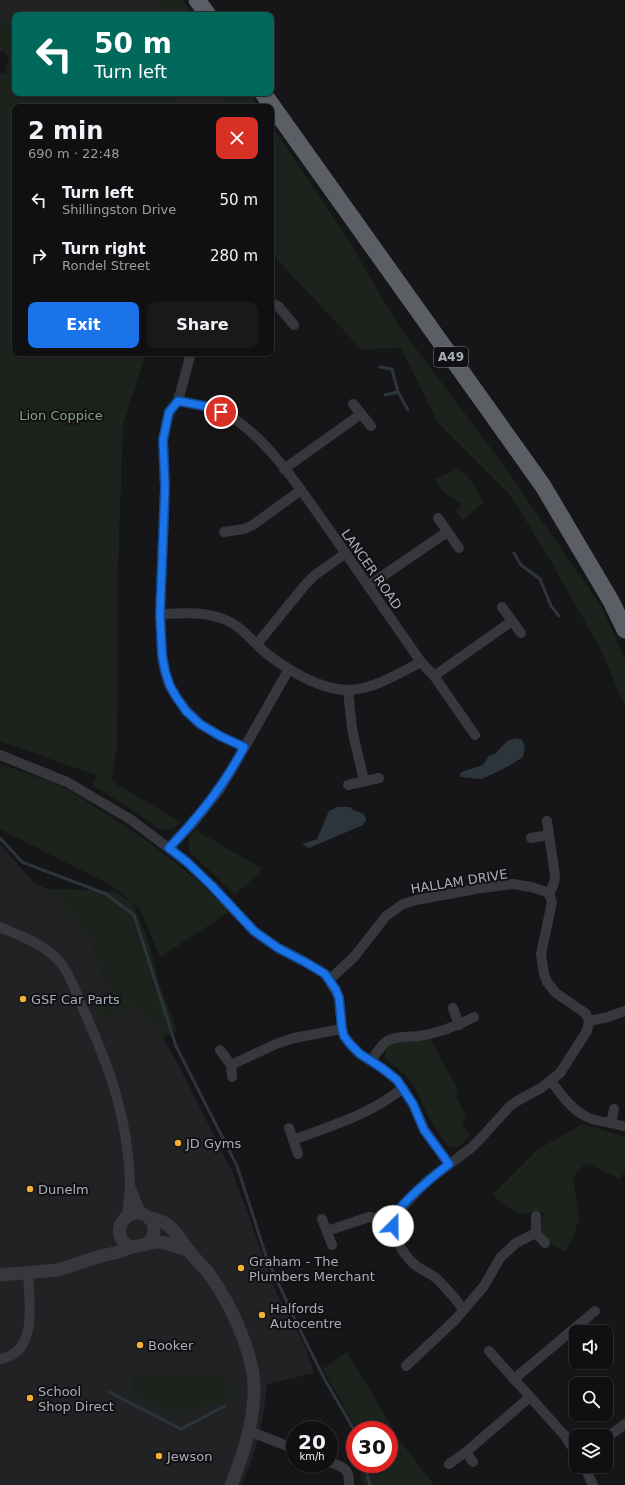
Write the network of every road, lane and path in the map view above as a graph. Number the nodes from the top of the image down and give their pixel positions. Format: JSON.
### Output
{"nodes":[{"id":1,"x":197,"y":0,"type":"edge"},
{"id":2,"x":206,"y":12,"type":"edge"},
{"id":3,"x":274,"y":108,"type":"edge"},
{"id":4,"x":274,"y":304,"type":"edge"},
{"id":5,"x":294,"y":325,"type":"dead end"},
{"id":6,"x":190,"y":356,"type":"edge"},
{"id":7,"x":178,"y":401,"type":"junction"},
{"id":8,"x":353,"y":404,"type":"dead end"},
{"id":9,"x":361,"y":414,"type":"junction"},
{"id":10,"x":371,"y":426,"type":"dead end"},
{"id":11,"x":284,"y":469,"type":"junction"},
{"id":12,"x":301,"y":490,"type":"junction"},
{"id":13,"x":438,"y":518,"type":"dead end"},
{"id":14,"x":224,"y":532,"type":"dead end"},
{"id":15,"x":447,"y":532,"type":"junction"},
{"id":16,"x":459,"y":548,"type":"dead end"},
{"id":17,"x":346,"y":553,"type":"junction"},
{"id":18,"x":368,"y":586,"type":"junction"},
{"id":19,"x":502,"y":607,"type":"dead end"},
{"id":20,"x":160,"y":614,"type":"junction"},
{"id":21,"x":512,"y":621,"type":"junction"},
{"id":22,"x":625,"y":630,"type":"edge"},
{"id":23,"x":521,"y":633,"type":"dead end"},
{"id":24,"x":257,"y":644,"type":"junction"},
{"id":25,"x":421,"y":662,"type":"junction"},
{"id":26,"x":289,"y":669,"type":"junction"},
{"id":27,"x":434,"y":676,"type":"junction"},
{"id":28,"x":348,"y":690,"type":"junction"},
{"id":29,"x":475,"y":734,"type":"dead end"},
{"id":30,"x":244,"y":747,"type":"junction"},
{"id":31,"x":0,"y":755,"type":"edge"},
{"id":32,"x":379,"y":778,"type":"dead end"},
{"id":33,"x":364,"y":781,"type":"junction"},
{"id":34,"x":348,"y":785,"type":"dead end"},
{"id":35,"x":546,"y":821,"type":"dead end"},
{"id":36,"x":549,"y":835,"type":"junction"},
{"id":37,"x":531,"y":838,"type":"dead end"},
{"id":38,"x":169,"y":848,"type":"junction"},
{"id":39,"x":548,"y":894,"type":"junction"},
{"id":40,"x":0,"y":927,"type":"edge"},
{"id":41,"x":329,"y":980,"type":"junction"},
{"id":42,"x":453,"y":1008,"type":"dead end"},
{"id":43,"x":625,"y":1011,"type":"edge"},
{"id":44,"x":474,"y":1017,"type":"dead end"},
{"id":45,"x":589,"y":1021,"type":"junction"},
{"id":46,"x":459,"y":1025,"type":"junction"},
{"id":47,"x":342,"y":1029,"type":"junction"},
{"id":48,"x":220,"y":1050,"type":"dead end"},
{"id":49,"x":371,"y":1061,"type":"junction"},
{"id":50,"x":231,"y":1065,"type":"junction"},
{"id":51,"x":232,"y":1077,"type":"dead end"},
{"id":52,"x":551,"y":1081,"type":"junction"},
{"id":53,"x":403,"y":1088,"type":"junction"},
{"id":54,"x":614,"y":1109,"type":"dead end"},
{"id":55,"x":611,"y":1123,"type":"junction"},
{"id":56,"x":623,"y":1126,"type":"dead end"},
{"id":57,"x":289,"y":1128,"type":"dead end"},
{"id":58,"x":293,"y":1140,"type":"junction"},
{"id":59,"x":298,"y":1154,"type":"dead end"},
{"id":60,"x":449,"y":1164,"type":"junction"},
{"id":61,"x":130,"y":1184,"type":"junction"},
{"id":62,"x":144,"y":1215,"type":"junction"},
{"id":63,"x":127,"y":1216,"type":"junction"},
{"id":64,"x":536,"y":1216,"type":"dead end"},
{"id":65,"x":322,"y":1219,"type":"dead end"},
{"id":66,"x":392,"y":1221,"type":"junction"},
{"id":67,"x":327,"y":1231,"type":"junction"},
{"id":68,"x":120,"y":1233,"type":"junction"},
{"id":69,"x":536,"y":1233,"type":"junction"},
{"id":70,"x":148,"y":1243,"type":"junction"},
{"id":71,"x":545,"y":1243,"type":"dead end"},
{"id":72,"x":332,"y":1245,"type":"dead end"},
{"id":73,"x":132,"y":1247,"type":"junction"},
{"id":74,"x":189,"y":1251,"type":"junction"},
{"id":75,"x":90,"y":1259,"type":"junction"},
{"id":76,"x":28,"y":1273,"type":"junction"},
{"id":77,"x":0,"y":1274,"type":"edge"},
{"id":78,"x":464,"y":1309,"type":"junction"},
{"id":79,"x":595,"y":1310,"type":"dead end"},
{"id":80,"x":568,"y":1333,"type":"joint"},
{"id":81,"x":489,"y":1351,"type":"dead end"},
{"id":82,"x":0,"y":1359,"type":"edge"},
{"id":83,"x":406,"y":1366,"type":"dead end"},
{"id":84,"x":514,"y":1379,"type":"junction"},
{"id":85,"x":530,"y":1397,"type":"junction"},
{"id":86,"x":625,"y":1424,"type":"edge"},
{"id":87,"x":249,"y":1431,"type":"junction"},
{"id":88,"x":613,"y":1433,"type":"edge"},
{"id":89,"x":569,"y":1442,"type":"edge"},
{"id":90,"x":286,"y":1445,"type":"edge"},
{"id":91,"x":466,"y":1452,"type":"junction"},
{"id":92,"x":473,"y":1462,"type":"dead end"},
{"id":93,"x":449,"y":1464,"type":"dead end"},
{"id":94,"x":338,"y":1466,"type":"edge"},
{"id":95,"x":587,"y":1473,"type":"edge"},
{"id":96,"x":231,"y":1485,"type":"edge"},
{"id":97,"x":349,"y":1485,"type":"edge"},
{"id":98,"x":593,"y":1485,"type":"edge"}],
"edges":[{"from":1,"to":2,"type":"highway"},
{"from":3,"to":22,"type":"highway","number":"A49"},
{"from":4,"to":5,"type":"street"},
{"from":6,"to":7,"type":"street"},
{"from":7,"to":11,"type":"street","name":"LANCER ROAD"},
{"from":7,"to":20,"type":"street"},
{"from":8,"to":9,"type":"street"},
{"from":9,"to":10,"type":"street"},
{"from":9,"to":11,"type":"street"},
{"from":11,"to":12,"type":"street","name":"LANCER ROAD"},
{"from":12,"to":14,"type":"street"},
{"from":12,"to":17,"type":"street","name":"LANCER ROAD"},
{"from":13,"to":15,"type":"street"},
{"from":15,"to":16,"type":"street"},
{"from":15,"to":18,"type":"street"},
{"from":17,"to":18,"type":"street","name":"LANCER ROAD"},
{"from":17,"to":24,"type":"street"},
{"from":18,"to":25,"type":"street","name":"LANCER ROAD"},
{"from":19,"to":21,"type":"street"},
{"from":20,"to":24,"type":"street"},
{"from":20,"to":30,"type":"street"},
{"from":21,"to":23,"type":"street"},
{"from":21,"to":27,"type":"street"},
{"from":24,"to":26,"type":"street"},
{"from":25,"to":27,"type":"street","name":"LANCER ROAD"},
{"from":25,"to":28,"type":"street"},
{"from":26,"to":28,"type":"street"},
{"from":26,"to":30,"type":"street"},
{"from":27,"to":29,"type":"street","name":"LANCER ROAD"},
{"from":28,"to":33,"type":"street"},
{"from":30,"to":38,"type":"street"},
{"from":31,"to":38,"type":"street"},
{"from":32,"to":33,"type":"street"},
{"from":33,"to":34,"type":"street"},
{"from":35,"to":36,"type":"street"},
{"from":36,"to":37,"type":"street"},
{"from":36,"to":39,"type":"street"},
{"from":38,"to":41,"type":"street"},
{"from":39,"to":41,"type":"street","name":"HALLAM DRIVE"},
{"from":39,"to":45,"type":"street"},
{"from":40,"to":61,"type":"street"},
{"from":41,"to":47,"type":"street"},
{"from":42,"to":46,"type":"street"},
{"from":43,"to":45,"type":"street"},
{"from":44,"to":46,"type":"street"},
{"from":45,"to":52,"type":"street"},
{"from":46,"to":49,"type":"street"},
{"from":47,"to":49,"type":"street"},
{"from":47,"to":50,"type":"street"},
{"from":48,"to":50,"type":"street"},
{"from":49,"to":53,"type":"street"},
{"from":50,"to":51,"type":"street"},
{"from":52,"to":55,"type":"street"},
{"from":52,"to":60,"type":"street"},
{"from":53,"to":58,"type":"street"},
{"from":53,"to":60,"type":"street"},
{"from":54,"to":55,"type":"street"},
{"from":55,"to":56,"type":"street"},
{"from":57,"to":58,"type":"street"},
{"from":58,"to":59,"type":"street"},
{"from":60,"to":66,"type":"street"},
{"from":61,"to":62,"type":"street"},
{"from":61,"to":63,"type":"street"},
{"from":62,"to":63,"type":"street"},
{"from":62,"to":70,"type":"street"},
{"from":62,"to":74,"type":"street"},
{"from":63,"to":68,"type":"street"},
{"from":64,"to":69,"type":"street"},
{"from":65,"to":67,"type":"street"},
{"from":66,"to":67,"type":"street"},
{"from":66,"to":78,"type":"street"},
{"from":67,"to":72,"type":"street"},
{"from":68,"to":73,"type":"street"},
{"from":68,"to":75,"type":"street"},
{"from":69,"to":71,"type":"street"},
{"from":69,"to":78,"type":"street"},
{"from":70,"to":73,"type":"street"},
{"from":70,"to":74,"type":"street"},
{"from":73,"to":75,"type":"street"},
{"from":74,"to":87,"type":"street"},
{"from":75,"to":76,"type":"street"},
{"from":76,"to":77,"type":"street"},
{"from":76,"to":82,"type":"street"},
{"from":78,"to":83,"type":"street"},
{"from":79,"to":80,"type":"street"},
{"from":80,"to":84,"type":"street"},
{"from":81,"to":84,"type":"street"},
{"from":84,"to":85,"type":"street"},
{"from":85,"to":89,"type":"street"},
{"from":85,"to":91,"type":"street"},
{"from":86,"to":88,"type":"street"},
{"from":87,"to":90,"type":"street"},
{"from":87,"to":96,"type":"street"},
{"from":91,"to":92,"type":"street"},
{"from":91,"to":93,"type":"street"},
{"from":94,"to":97,"type":"street"},
{"from":95,"to":98,"type":"street"}]}
